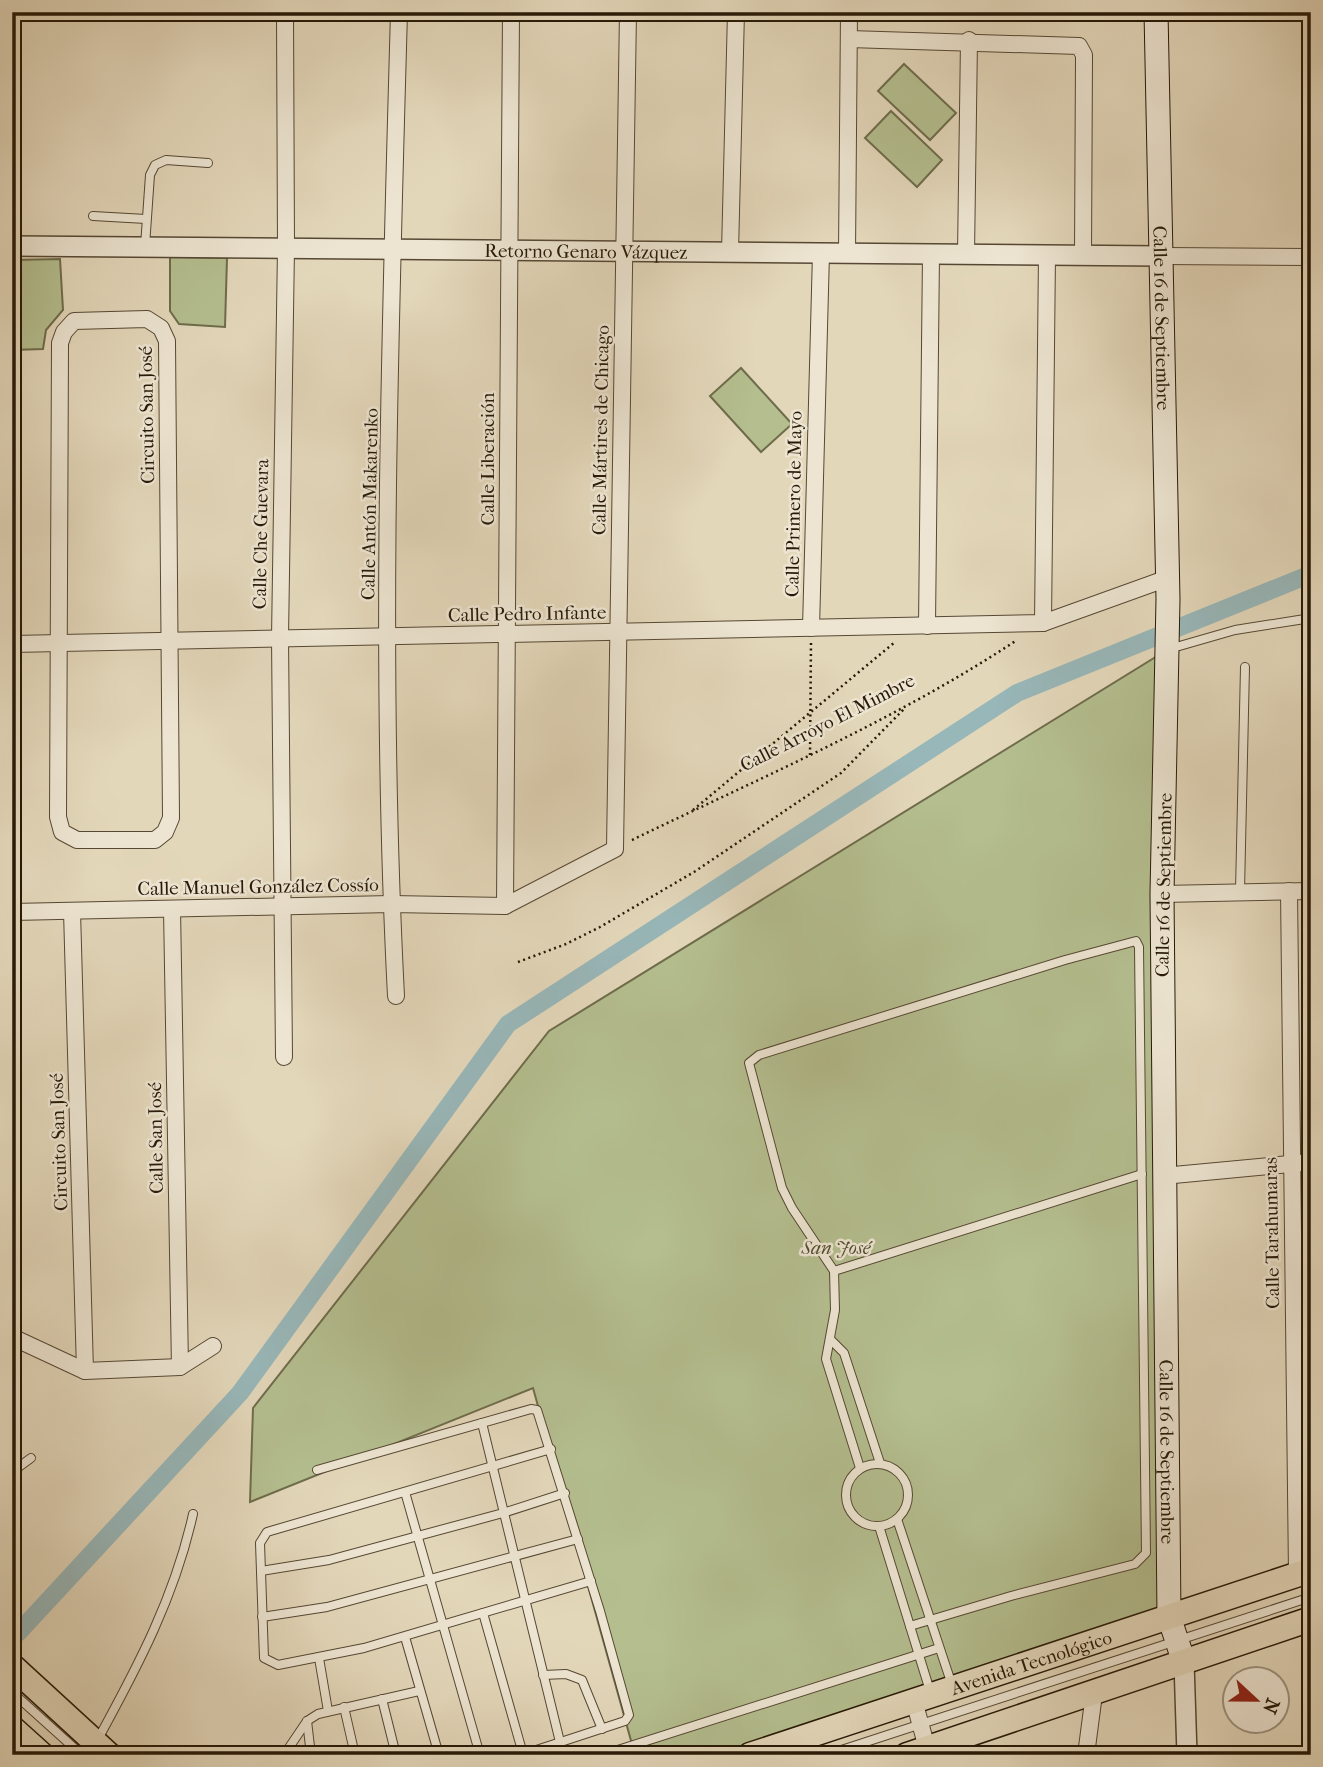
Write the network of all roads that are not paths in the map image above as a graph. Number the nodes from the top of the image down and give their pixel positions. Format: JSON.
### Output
{"nodes":[{"id":1,"x":285,"y":12,"type":"edge"},
{"id":2,"x":399,"y":12,"type":"edge"},
{"id":3,"x":510,"y":12,"type":"edge"},
{"id":4,"x":628,"y":12,"type":"edge"},
{"id":5,"x":736,"y":12,"type":"edge"},
{"id":6,"x":849,"y":12,"type":"edge"},
{"id":7,"x":1156,"y":12,"type":"edge"},
{"id":8,"x":849,"y":39,"type":"junction"},
{"id":9,"x":969,"y":40,"type":"junction"},
{"id":10,"x":208,"y":163,"type":"dead end"},
{"id":11,"x":93,"y":216,"type":"dead end"},
{"id":12,"x":146,"y":219,"type":"junction"},
{"id":13,"x":12,"y":246,"type":"edge"},
{"id":14,"x":144,"y":247,"type":"junction"},
{"id":15,"x":286,"y":248,"type":"junction"},
{"id":16,"x":393,"y":249,"type":"junction"},
{"id":17,"x":509,"y":250,"type":"junction"},
{"id":18,"x":624,"y":251,"type":"junction"},
{"id":19,"x":730,"y":252,"type":"junction"},
{"id":20,"x":821,"y":253,"type":"junction"},
{"id":21,"x":847,"y":253,"type":"junction"},
{"id":22,"x":931,"y":254,"type":"junction"},
{"id":23,"x":967,"y":254,"type":"junction"},
{"id":24,"x":1047,"y":255,"type":"junction"},
{"id":25,"x":1083,"y":256,"type":"junction"},
{"id":26,"x":1161,"y":256,"type":"junction"},
{"id":27,"x":1311,"y":257,"type":"edge"},
{"id":28,"x":1168,"y":588,"type":"junction"},
{"id":29,"x":1311,"y":618,"type":"edge"},
{"id":30,"x":1043,"y":623,"type":"junction"},
{"id":31,"x":920,"y":626,"type":"junction"},
{"id":32,"x":811,"y":628,"type":"junction"},
{"id":33,"x":618,"y":633,"type":"junction"},
{"id":34,"x":507,"y":635,"type":"junction"},
{"id":35,"x":388,"y":636,"type":"junction"},
{"id":36,"x":280,"y":638,"type":"junction"},
{"id":37,"x":170,"y":641,"type":"junction"},
{"id":38,"x":60,"y":643,"type":"junction"},
{"id":39,"x":1167,"y":643,"type":"junction"},
{"id":40,"x":12,"y":644,"type":"edge"},
{"id":41,"x":1245,"y":667,"type":"dead end"},
{"id":42,"x":1240,"y":891,"type":"junction"},
{"id":43,"x":1289,"y":891,"type":"junction"},
{"id":44,"x":1311,"y":891,"type":"edge"},
{"id":45,"x":1162,"y":894,"type":"junction"},
{"id":46,"x":391,"y":904,"type":"junction"},
{"id":47,"x":282,"y":906,"type":"junction"},
{"id":48,"x":505,"y":906,"type":"junction"},
{"id":49,"x":172,"y":909,"type":"junction"},
{"id":50,"x":72,"y":911,"type":"junction"},
{"id":51,"x":12,"y":912,"type":"edge"},
{"id":52,"x":396,"y":996,"type":"dead end"},
{"id":53,"x":284,"y":1057,"type":"dead end"},
{"id":54,"x":1311,"y":1162,"type":"edge"},
{"id":55,"x":1291,"y":1164,"type":"junction"},
{"id":56,"x":1153,"y":1175,"type":"junction"},
{"id":57,"x":835,"y":1271,"type":"junction"},
{"id":58,"x":12,"y":1337,"type":"edge"},
{"id":59,"x":831,"y":1340,"type":"junction"},
{"id":60,"x":213,"y":1346,"type":"dead end"},
{"id":61,"x":180,"y":1367,"type":"junction"},
{"id":62,"x":85,"y":1371,"type":"junction"},
{"id":63,"x":482,"y":1423,"type":"junction"},
{"id":64,"x":551,"y":1449,"type":"junction"},
{"id":65,"x":31,"y":1458,"type":"dead end"},
{"id":66,"x":880,"y":1463,"type":"junction"},
{"id":67,"x":493,"y":1468,"type":"junction"},
{"id":68,"x":860,"y":1468,"type":"junction"},
{"id":69,"x":317,"y":1470,"type":"dead end"},
{"id":70,"x":12,"y":1472,"type":"edge"},
{"id":71,"x":405,"y":1492,"type":"junction"},
{"id":72,"x":565,"y":1493,"type":"junction"},
{"id":73,"x":503,"y":1513,"type":"junction"},
{"id":74,"x":193,"y":1514,"type":"dead end"},
{"id":75,"x":897,"y":1519,"type":"junction"},
{"id":76,"x":879,"y":1526,"type":"junction"},
{"id":77,"x":418,"y":1536,"type":"junction"},
{"id":78,"x":578,"y":1539,"type":"junction"},
{"id":79,"x":513,"y":1557,"type":"junction"},
{"id":80,"x":261,"y":1571,"type":"junction"},
{"id":81,"x":1304,"y":1572,"type":"edge"},
{"id":82,"x":430,"y":1579,"type":"junction"},
{"id":83,"x":591,"y":1581,"type":"junction"},
{"id":84,"x":1311,"y":1597,"type":"edge"},
{"id":85,"x":524,"y":1600,"type":"junction"},
{"id":86,"x":484,"y":1612,"type":"junction"},
{"id":87,"x":262,"y":1617,"type":"junction"},
{"id":88,"x":1169,"y":1618,"type":"junction"},
{"id":89,"x":1311,"y":1619,"type":"edge"},
{"id":90,"x":929,"y":1620,"type":"junction"},
{"id":91,"x":442,"y":1625,"type":"junction"},
{"id":92,"x":910,"y":1626,"type":"junction"},
{"id":93,"x":405,"y":1637,"type":"junction"},
{"id":94,"x":939,"y":1648,"type":"junction"},
{"id":95,"x":1181,"y":1653,"type":"junction"},
{"id":96,"x":919,"y":1654,"type":"junction"},
{"id":97,"x":319,"y":1658,"type":"junction"},
{"id":98,"x":12,"y":1666,"type":"edge"},
{"id":99,"x":543,"y":1675,"type":"junction"},
{"id":100,"x":419,"y":1691,"type":"junction"},
{"id":101,"x":12,"y":1692,"type":"edge"},
{"id":102,"x":1094,"y":1694,"type":"junction"},
{"id":103,"x":933,"y":1695,"type":"junction"},
{"id":104,"x":382,"y":1699,"type":"junction"},
{"id":105,"x":344,"y":1707,"type":"junction"},
{"id":106,"x":328,"y":1711,"type":"junction"},
{"id":107,"x":307,"y":1721,"type":"junction"},
{"id":108,"x":12,"y":1728,"type":"edge"},
{"id":109,"x":602,"y":1729,"type":"junction"},
{"id":110,"x":560,"y":1742,"type":"junction"},
{"id":111,"x":922,"y":1745,"type":"edge"},
{"id":112,"x":96,"y":1751,"type":"edge"},
{"id":113,"x":543,"y":1751,"type":"edge"},
{"id":114,"x":522,"y":1754,"type":"edge"},
{"id":115,"x":43,"y":1755,"type":"edge"},
{"id":116,"x":284,"y":1755,"type":"edge"},
{"id":117,"x":311,"y":1755,"type":"edge"},
{"id":118,"x":355,"y":1755,"type":"edge"},
{"id":119,"x":396,"y":1755,"type":"edge"},
{"id":120,"x":439,"y":1755,"type":"edge"},
{"id":121,"x":480,"y":1755,"type":"edge"},
{"id":122,"x":602,"y":1755,"type":"edge"},
{"id":123,"x":750,"y":1755,"type":"edge"},
{"id":124,"x":826,"y":1755,"type":"edge"},
{"id":125,"x":1086,"y":1755,"type":"edge"},
{"id":126,"x":1187,"y":1755,"type":"edge"}],
"edges":[{"from":1,"to":15,"type":"street","name":"Calle Che Guevara"},
{"from":2,"to":16,"type":"street","name":"Calle Antón Makarenko"},
{"from":3,"to":17,"type":"street","name":"Calle Liberación"},
{"from":4,"to":18,"type":"street","name":"Calle Mártires de Chicago"},
{"from":5,"to":19,"type":"street"},
{"from":6,"to":8,"type":"street"},
{"from":7,"to":26,"type":"main road","name":"Calle 16 de Septiembre"},
{"from":8,"to":9,"type":"street"},
{"from":8,"to":21,"type":"street"},
{"from":9,"to":23,"type":"street"},
{"from":9,"to":25,"type":"street"},
{"from":10,"to":12,"type":"lane"},
{"from":11,"to":12,"type":"lane"},
{"from":12,"to":14,"type":"lane"},
{"from":13,"to":14,"type":"street","name":"Retorno Genaro Vázquez"},
{"from":14,"to":15,"type":"street","name":"Retorno Genaro Vázquez"},
{"from":15,"to":16,"type":"street","name":"Retorno Genaro Vázquez"},
{"from":15,"to":36,"type":"street","name":"Calle Che Guevara"},
{"from":16,"to":17,"type":"street","name":"Retorno Genaro Vázquez"},
{"from":16,"to":35,"type":"street","name":"Calle Antón Makarenko"},
{"from":17,"to":18,"type":"street","name":"Retorno Genaro Vázquez"},
{"from":17,"to":34,"type":"street","name":"Calle Liberación"},
{"from":18,"to":19,"type":"street","name":"Retorno Genaro Vázquez"},
{"from":18,"to":33,"type":"street","name":"Calle Mártires de Chicago"},
{"from":19,"to":20,"type":"street","name":"Retorno Genaro Vázquez"},
{"from":20,"to":21,"type":"street","name":"Retorno Genaro Vázquez"},
{"from":20,"to":32,"type":"street","name":"Calle Primero de Mayo"},
{"from":21,"to":22,"type":"street","name":"Retorno Genaro Vázquez"},
{"from":22,"to":23,"type":"street","name":"Retorno Genaro Vázquez"},
{"from":22,"to":31,"type":"street"},
{"from":23,"to":24,"type":"street","name":"Retorno Genaro Vázquez"},
{"from":24,"to":25,"type":"street","name":"Retorno Genaro Vázquez"},
{"from":24,"to":30,"type":"street"},
{"from":25,"to":26,"type":"street","name":"Retorno Genaro Vázquez"},
{"from":26,"to":27,"type":"street"},
{"from":26,"to":28,"type":"main road","name":"Calle 16 de Septiembre"},
{"from":28,"to":30,"type":"street"},
{"from":28,"to":39,"type":"main road","name":"Calle 16 de Septiembre"},
{"from":29,"to":39,"type":"lane"},
{"from":30,"to":31,"type":"street","name":"Calle Pedro Infante"},
{"from":31,"to":32,"type":"street","name":"Calle Pedro Infante"},
{"from":32,"to":33,"type":"street","name":"Calle Pedro Infante"},
{"from":33,"to":34,"type":"street","name":"Calle Pedro Infante"},
{"from":33,"to":48,"type":"street","name":"Calle Mártires de Chicago"},
{"from":34,"to":35,"type":"street","name":"Calle Pedro Infante"},
{"from":34,"to":48,"type":"street","name":"Calle Liberación"},
{"from":35,"to":36,"type":"street","name":"Calle Pedro Infante"},
{"from":35,"to":46,"type":"street","name":"Calle Antón Makarenko"},
{"from":36,"to":37,"type":"street","name":"Calle Pedro Infante"},
{"from":36,"to":47,"type":"street","name":"Calle Che Guevara"},
{"from":37,"to":38,"type":"street","name":"Calle Pedro Infante"},
{"from":37,"to":38,"type":"street","name":"Circuito San José"},
{"from":37,"to":38,"type":"street","name":"Circuito San José"},
{"from":38,"to":40,"type":"street","name":"Calle Pedro Infante"},
{"from":39,"to":45,"type":"main road","name":"Calle 16 de Septiembre"},
{"from":41,"to":42,"type":"lane"},
{"from":42,"to":43,"type":"street"},
{"from":42,"to":45,"type":"street"},
{"from":43,"to":44,"type":"street"},
{"from":43,"to":55,"type":"street","name":"Calle Tarahumaras"},
{"from":45,"to":56,"type":"main road","name":"Calle 16 de Septiembre"},
{"from":46,"to":47,"type":"street","name":"Calle Manuel González Cossío"},
{"from":46,"to":48,"type":"street","name":"Calle Manuel González Cossío"},
{"from":46,"to":52,"type":"street","name":"Calle Antón Makarenko"},
{"from":47,"to":49,"type":"street","name":"Calle Manuel González Cossío"},
{"from":47,"to":53,"type":"street","name":"Calle Che Guevara"},
{"from":49,"to":50,"type":"street","name":"Calle Manuel González Cossío"},
{"from":49,"to":61,"type":"street","name":"Calle San José"},
{"from":50,"to":51,"type":"street","name":"Calle Manuel González Cossío"},
{"from":50,"to":62,"type":"street","name":"Circuito San José"},
{"from":54,"to":55,"type":"street"},
{"from":55,"to":56,"type":"street"},
{"from":55,"to":81,"type":"street","name":"Calle Tarahumaras"},
{"from":56,"to":57,"type":"lane"},
{"from":56,"to":57,"type":"lane"},
{"from":56,"to":88,"type":"main road","name":"Calle 16 de Septiembre"},
{"from":56,"to":90,"type":"lane"},
{"from":57,"to":59,"type":"lane"},
{"from":58,"to":62,"type":"street"},
{"from":59,"to":66,"type":"lane"},
{"from":59,"to":68,"type":"lane"},
{"from":60,"to":61,"type":"street"},
{"from":61,"to":62,"type":"street"},
{"from":63,"to":64,"type":"lane"},
{"from":63,"to":67,"type":"lane"},
{"from":63,"to":69,"type":"lane"},
{"from":64,"to":67,"type":"lane"},
{"from":64,"to":72,"type":"lane"},
{"from":65,"to":70,"type":"lane"},
{"from":66,"to":68,"type":"lane"},
{"from":66,"to":75,"type":"lane"},
{"from":67,"to":71,"type":"lane"},
{"from":67,"to":73,"type":"lane"},
{"from":68,"to":76,"type":"lane"},
{"from":71,"to":77,"type":"lane"},
{"from":71,"to":80,"type":"lane"},
{"from":72,"to":73,"type":"lane"},
{"from":72,"to":78,"type":"lane"},
{"from":73,"to":77,"type":"lane"},
{"from":73,"to":79,"type":"lane"},
{"from":74,"to":112,"type":"lane"},
{"from":75,"to":76,"type":"lane"},
{"from":75,"to":90,"type":"lane"},
{"from":76,"to":92,"type":"lane"},
{"from":77,"to":80,"type":"lane"},
{"from":77,"to":82,"type":"lane"},
{"from":78,"to":79,"type":"lane"},
{"from":78,"to":83,"type":"lane"},
{"from":79,"to":82,"type":"lane"},
{"from":79,"to":85,"type":"lane"},
{"from":80,"to":87,"type":"lane"},
{"from":81,"to":88,"type":"main road","name":"Avenida Tecnológico"},
{"from":82,"to":87,"type":"lane"},
{"from":82,"to":91,"type":"lane"},
{"from":83,"to":85,"type":"lane"},
{"from":83,"to":109,"type":"lane"},
{"from":84,"to":95,"type":"lane"},
{"from":85,"to":86,"type":"lane"},
{"from":85,"to":99,"type":"lane"},
{"from":86,"to":91,"type":"lane"},
{"from":86,"to":114,"type":"lane"},
{"from":87,"to":97,"type":"lane"},
{"from":88,"to":95,"type":"main road","name":"Calle 16 de Septiembre"},
{"from":88,"to":103,"type":"main road","name":"Avenida Tecnológico"},
{"from":89,"to":95,"type":"main road"},
{"from":90,"to":92,"type":"lane"},
{"from":90,"to":94,"type":"lane"},
{"from":91,"to":93,"type":"lane"},
{"from":91,"to":121,"type":"lane"},
{"from":92,"to":96,"type":"lane"},
{"from":93,"to":97,"type":"lane"},
{"from":93,"to":100,"type":"lane"},
{"from":94,"to":96,"type":"lane"},
{"from":94,"to":103,"type":"lane"},
{"from":95,"to":102,"type":"main road"},
{"from":95,"to":111,"type":"lane"},
{"from":95,"to":126,"type":"street","name":"Calle 16 de Septiembre"},
{"from":96,"to":103,"type":"lane"},
{"from":96,"to":122,"type":"lane"},
{"from":97,"to":106,"type":"lane"},
{"from":98,"to":112,"type":"main road"},
{"from":99,"to":109,"type":"lane"},
{"from":99,"to":110,"type":"lane"},
{"from":100,"to":104,"type":"lane"},
{"from":100,"to":120,"type":"lane"},
{"from":101,"to":112,"type":"lane"},
{"from":102,"to":111,"type":"main road"},
{"from":102,"to":125,"type":"street"},
{"from":103,"to":111,"type":"street"},
{"from":103,"to":123,"type":"main road","name":"Avenida Tecnológico"},
{"from":104,"to":105,"type":"lane"},
{"from":104,"to":119,"type":"lane"},
{"from":105,"to":106,"type":"lane"},
{"from":105,"to":118,"type":"lane"},
{"from":106,"to":107,"type":"lane"},
{"from":107,"to":116,"type":"lane"},
{"from":107,"to":117,"type":"lane"},
{"from":108,"to":115,"type":"main road"},
{"from":109,"to":110,"type":"lane"},
{"from":110,"to":113,"type":"lane"},
{"from":111,"to":124,"type":"lane"},
{"from":113,"to":114,"type":"lane"}]}
